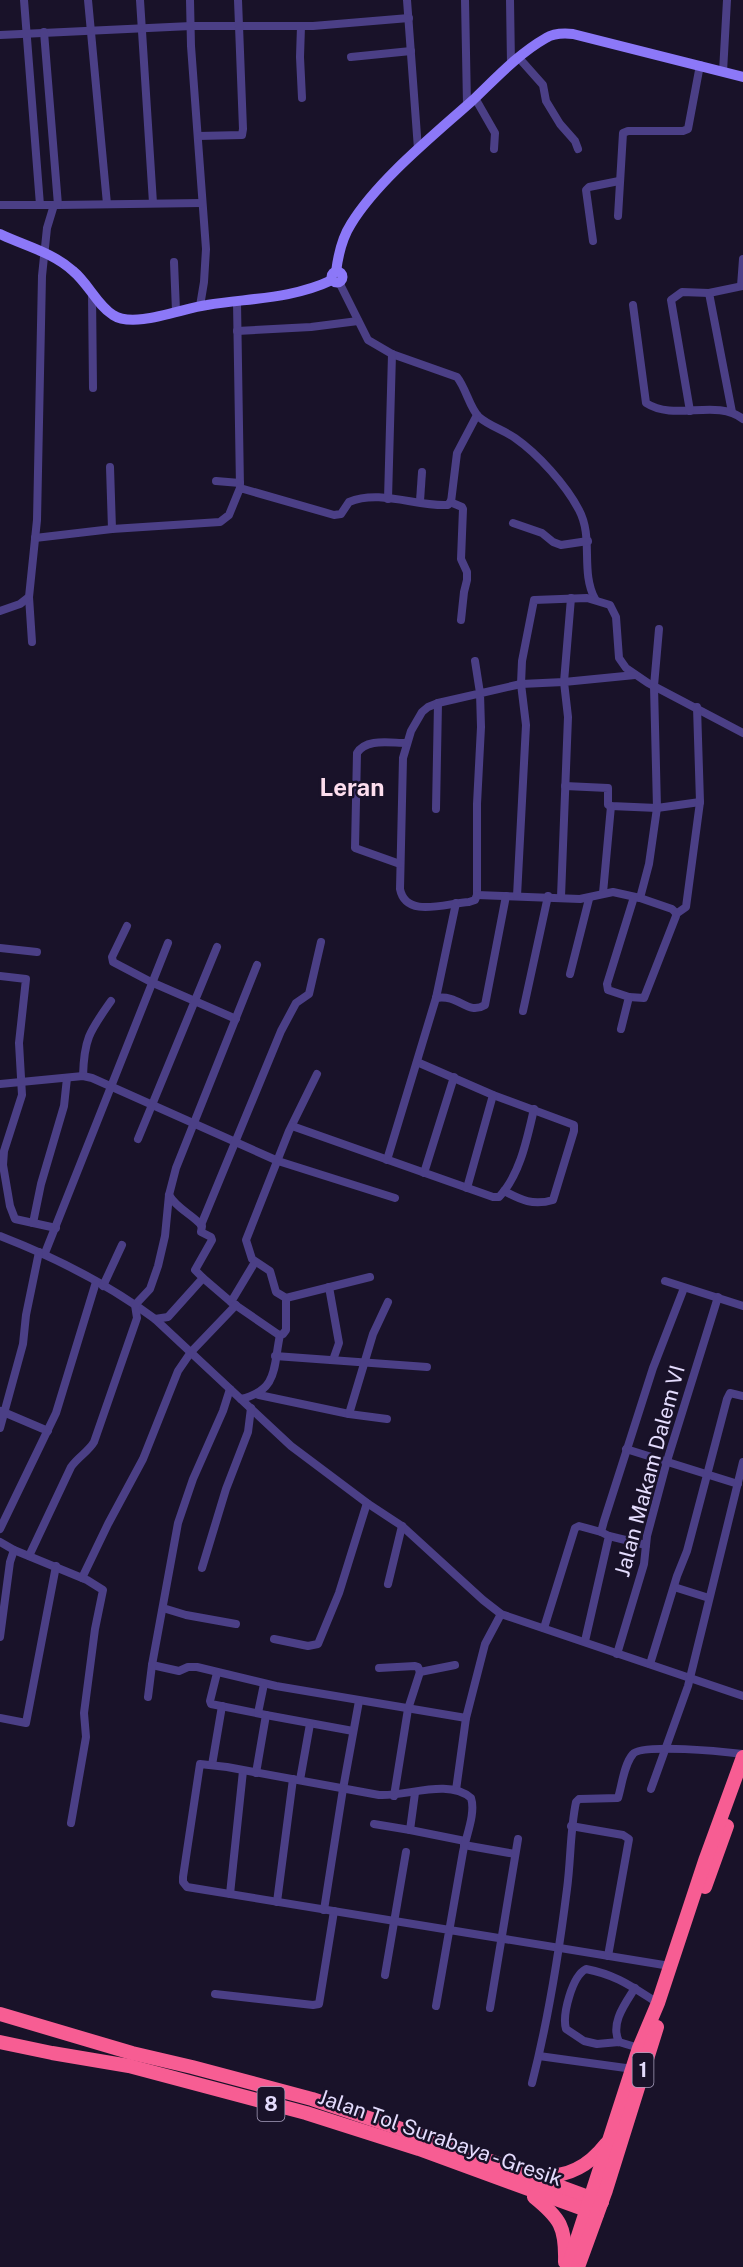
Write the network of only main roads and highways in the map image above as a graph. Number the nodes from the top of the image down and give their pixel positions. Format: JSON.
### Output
{"nodes":[{"id":1,"x":743,"y":77,"type":"edge"},
{"id":2,"x":0,"y":234,"type":"edge"},
{"id":3,"x":743,"y":1756,"type":"edge"},
{"id":4,"x":743,"y":1782,"type":"edge"},
{"id":5,"x":0,"y":2013,"type":"edge"},
{"id":6,"x":0,"y":2022,"type":"edge"},
{"id":7,"x":0,"y":2042,"type":"edge"},
{"id":8,"x":129,"y":2066,"type":"junction"},
{"id":9,"x":612,"y":2137,"type":"junction"},
{"id":10,"x":527,"y":2182,"type":"junction"},
{"id":11,"x":594,"y":2206,"type":"junction"},
{"id":12,"x":566,"y":2267,"type":"edge"},
{"id":13,"x":578,"y":2267,"type":"edge"}],
"edges":[{"from":1,"to":2,"type":"main road"},
{"from":3,"to":9,"type":"highway","number":"1"},
{"from":4,"to":11,"type":"highway","number":"1"},
{"from":5,"to":10,"type":"highway","name":"Jalan Tol Surabaya - Gresik","number":"8"},
{"from":6,"to":8,"type":"highway","name":"Jalan Tol Surabaya - Gresik","number":"8"},
{"from":7,"to":8,"type":"highway","name":"Jalan Tol Surabaya - Gresik","number":"8"},
{"from":8,"to":10,"type":"highway","name":"Jalan Tol Surabaya - Gresik","number":"8"},
{"from":9,"to":10,"type":"highway"},
{"from":9,"to":11,"type":"highway","number":"1"},
{"from":10,"to":11,"type":"highway","name":"Jalan Tol Surabaya - Gresik","number":"8"},
{"from":10,"to":12,"type":"highway"},
{"from":11,"to":12,"type":"highway","number":"1"},
{"from":11,"to":13,"type":"highway","number":"1"}]}
